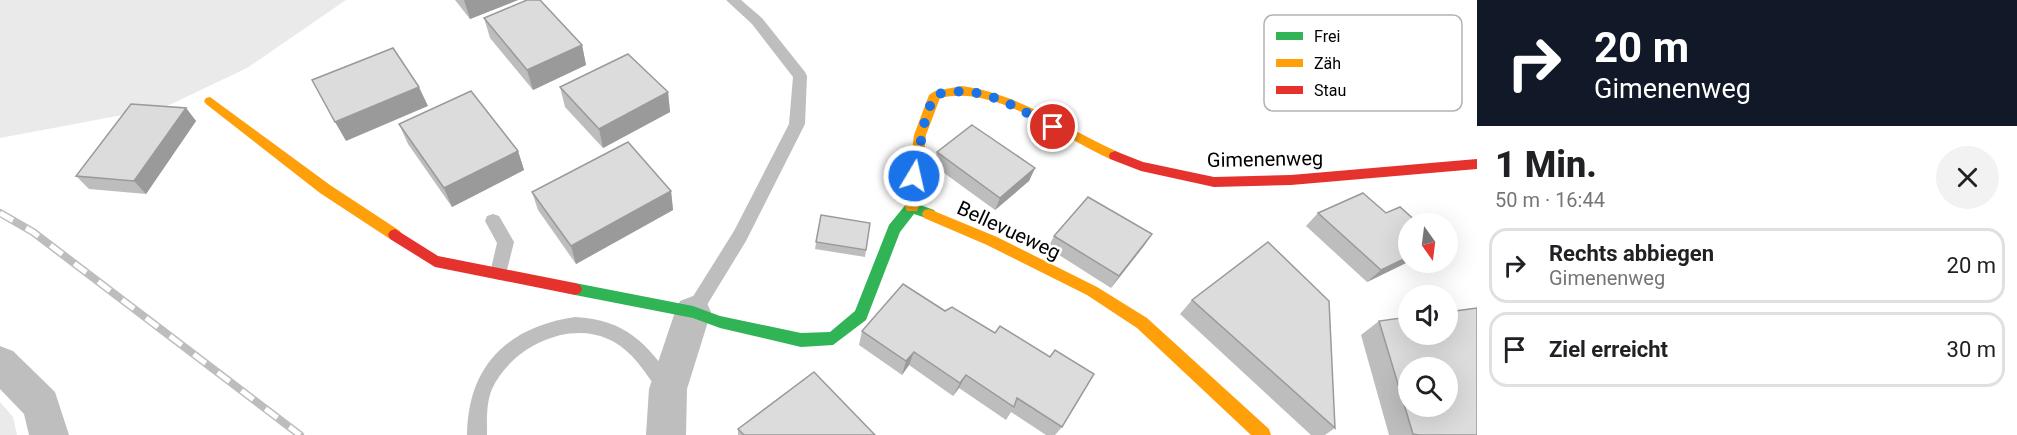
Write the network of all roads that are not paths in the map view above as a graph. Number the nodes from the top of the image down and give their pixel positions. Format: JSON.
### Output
{"nodes":[{"id":1,"x":733,"y":0,"type":"edge"},
{"id":2,"x":210,"y":102,"type":"dead end"},
{"id":3,"x":1477,"y":164,"type":"edge"},
{"id":4,"x":912,"y":207,"type":"junction"},
{"id":5,"x":493,"y":221,"type":"dead end"},
{"id":6,"x":499,"y":273,"type":"junction"},
{"id":7,"x":693,"y":312,"type":"junction"},
{"id":8,"x":0,"y":363,"type":"edge"},
{"id":9,"x":668,"y":389,"type":"junction"},
{"id":10,"x":49,"y":435,"type":"edge"},
{"id":11,"x":477,"y":435,"type":"edge"},
{"id":12,"x":666,"y":435,"type":"edge"},
{"id":13,"x":1263,"y":435,"type":"edge"}],
"edges":[{"from":1,"to":7,"type":"lane"},
{"from":2,"to":6,"type":"street"},
{"from":3,"to":4,"type":"street","name":"Gimenenweg"},
{"from":4,"to":7,"type":"street"},
{"from":4,"to":13,"type":"street","name":"Bellevueweg"},
{"from":5,"to":6,"type":"lane"},
{"from":6,"to":7,"type":"street"},
{"from":7,"to":9,"type":"street"},
{"from":8,"to":10,"type":"street"},
{"from":9,"to":11,"type":"lane"},
{"from":9,"to":12,"type":"street"}]}
